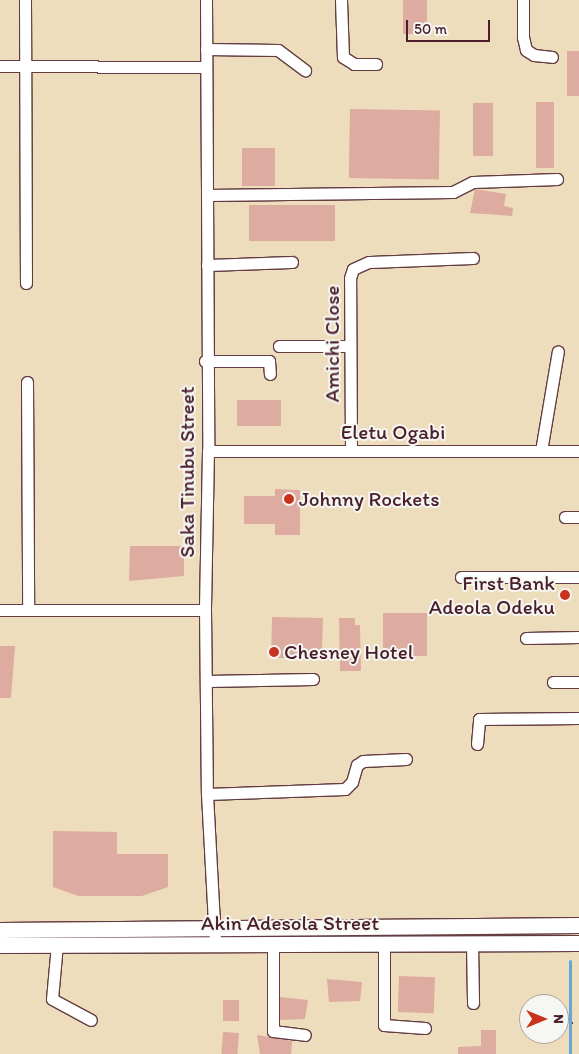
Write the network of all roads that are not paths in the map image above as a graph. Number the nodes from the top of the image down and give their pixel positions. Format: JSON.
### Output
{"nodes":[{"id":1,"x":25,"y":0,"type":"edge"},
{"id":2,"x":206,"y":0,"type":"edge"},
{"id":3,"x":341,"y":0,"type":"edge"},
{"id":4,"x":523,"y":0,"type":"edge"},
{"id":5,"x":206,"y":49,"type":"junction"},
{"id":6,"x":552,"y":57,"type":"dead end"},
{"id":7,"x":376,"y":64,"type":"dead end"},
{"id":8,"x":0,"y":66,"type":"edge"},
{"id":9,"x":25,"y":66,"type":"junction"},
{"id":10,"x":206,"y":67,"type":"junction"},
{"id":11,"x":305,"y":70,"type":"dead end"},
{"id":12,"x":557,"y":179,"type":"dead end"},
{"id":13,"x":207,"y":195,"type":"junction"},
{"id":14,"x":473,"y":258,"type":"dead end"},
{"id":15,"x":292,"y":262,"type":"dead end"},
{"id":16,"x":207,"y":265,"type":"junction"},
{"id":17,"x":26,"y":284,"type":"dead end"},
{"id":18,"x":279,"y":346,"type":"dead end"},
{"id":19,"x":350,"y":346,"type":"junction"},
{"id":20,"x":558,"y":351,"type":"dead end"},
{"id":21,"x":205,"y":361,"type":"junction"},
{"id":22,"x":270,"y":374,"type":"dead end"},
{"id":23,"x":27,"y":382,"type":"dead end"},
{"id":24,"x":208,"y":451,"type":"junction"},
{"id":25,"x":351,"y":451,"type":"junction"},
{"id":26,"x":541,"y":451,"type":"junction"},
{"id":27,"x":579,"y":451,"type":"edge"},
{"id":28,"x":564,"y":517,"type":"dead end"},
{"id":29,"x":579,"y":517,"type":"edge"},
{"id":30,"x":460,"y":577,"type":"dead end"},
{"id":31,"x":579,"y":577,"type":"edge"},
{"id":32,"x":0,"y":610,"type":"edge"},
{"id":33,"x":28,"y":610,"type":"junction"},
{"id":34,"x":205,"y":610,"type":"junction"},
{"id":35,"x":579,"y":637,"type":"edge"},
{"id":36,"x":526,"y":638,"type":"dead end"},
{"id":37,"x":313,"y":679,"type":"dead end"},
{"id":38,"x":207,"y":681,"type":"junction"},
{"id":39,"x":553,"y":682,"type":"dead end"},
{"id":40,"x":579,"y":682,"type":"edge"},
{"id":41,"x":579,"y":718,"type":"edge"},
{"id":42,"x":477,"y":744,"type":"dead end"},
{"id":43,"x":406,"y":759,"type":"dead end"},
{"id":44,"x":207,"y":794,"type":"junction"},
{"id":45,"x":579,"y":925,"type":"edge"},
{"id":46,"x":0,"y":930,"type":"edge"},
{"id":47,"x":215,"y":936,"type":"junction"},
{"id":48,"x":472,"y":943,"type":"junction"},
{"id":49,"x":579,"y":943,"type":"edge"},
{"id":50,"x":57,"y":944,"type":"junction"},
{"id":51,"x":273,"y":944,"type":"junction"},
{"id":52,"x":384,"y":944,"type":"junction"},
{"id":53,"x":0,"y":945,"type":"edge"},
{"id":54,"x":474,"y":1003,"type":"dead end"},
{"id":55,"x":91,"y":1020,"type":"dead end"},
{"id":56,"x":425,"y":1028,"type":"dead end"},
{"id":57,"x":305,"y":1035,"type":"dead end"}],
"edges":[{"from":1,"to":9,"type":"street"},
{"from":2,"to":5,"type":"street","name":"Saka Tinubu Street"},
{"from":3,"to":7,"type":"street"},
{"from":4,"to":6,"type":"street"},
{"from":5,"to":10,"type":"street","name":"Saka Tinubu Street"},
{"from":5,"to":11,"type":"street"},
{"from":8,"to":9,"type":"street"},
{"from":9,"to":10,"type":"street"},
{"from":9,"to":17,"type":"street"},
{"from":10,"to":13,"type":"street","name":"Saka Tinubu Street"},
{"from":12,"to":13,"type":"street"},
{"from":13,"to":16,"type":"street","name":"Saka Tinubu Street"},
{"from":14,"to":19,"type":"street","name":"Amichi Close"},
{"from":15,"to":16,"type":"street"},
{"from":16,"to":21,"type":"street","name":"Saka Tinubu Street"},
{"from":18,"to":19,"type":"street"},
{"from":19,"to":25,"type":"street","name":"Amichi Close"},
{"from":20,"to":26,"type":"street"},
{"from":21,"to":22,"type":"street"},
{"from":21,"to":24,"type":"street","name":"Saka Tinubu Street"},
{"from":23,"to":33,"type":"street"},
{"from":24,"to":25,"type":"street","name":"Eletu Ogabi"},
{"from":24,"to":34,"type":"street","name":"Saka Tinubu Street"},
{"from":25,"to":26,"type":"street","name":"Eletu Ogabi"},
{"from":26,"to":27,"type":"street","name":"Eletu Ogabi"},
{"from":28,"to":29,"type":"street"},
{"from":30,"to":31,"type":"street"},
{"from":32,"to":33,"type":"street"},
{"from":33,"to":34,"type":"street"},
{"from":34,"to":38,"type":"street","name":"Saka Tinubu Street"},
{"from":35,"to":36,"type":"street"},
{"from":37,"to":38,"type":"street"},
{"from":38,"to":44,"type":"street","name":"Saka Tinubu Street"},
{"from":39,"to":40,"type":"street"},
{"from":41,"to":42,"type":"street"},
{"from":43,"to":44,"type":"street"},
{"from":44,"to":47,"type":"street","name":"Saka Tinubu Street"},
{"from":45,"to":47,"type":"main road","name":"Akin Adesola Street"},
{"from":46,"to":47,"type":"main road","name":"Akin Adesola Street"},
{"from":47,"to":50,"type":"main road","name":"Akin Adesola Street"},
{"from":47,"to":51,"type":"main road","name":"Akin Adesola Street"},
{"from":48,"to":49,"type":"main road","name":"Akin Adesola Street"},
{"from":48,"to":52,"type":"main road","name":"Akin Adesola Street"},
{"from":48,"to":54,"type":"street"},
{"from":50,"to":53,"type":"main road","name":"Akin Adesola Street"},
{"from":50,"to":55,"type":"street"},
{"from":51,"to":52,"type":"main road","name":"Akin Adesola Street"},
{"from":51,"to":57,"type":"street"},
{"from":52,"to":56,"type":"street"}]}
